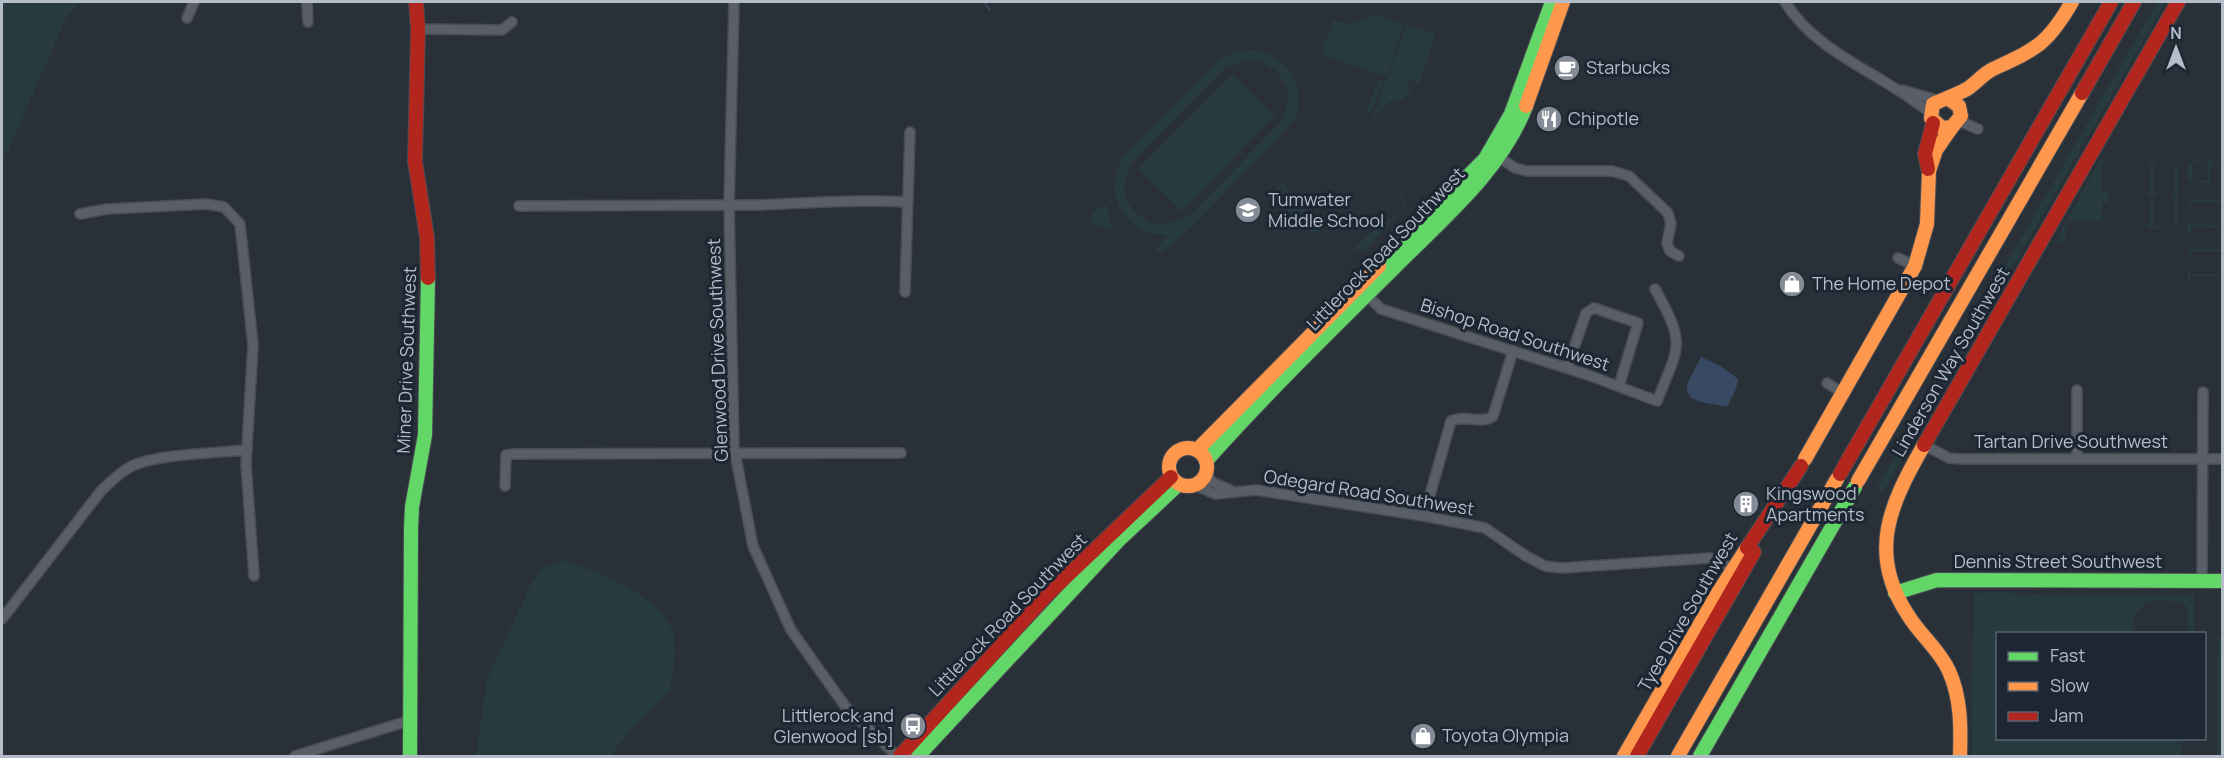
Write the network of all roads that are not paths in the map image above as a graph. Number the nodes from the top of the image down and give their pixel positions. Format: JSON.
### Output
{"nodes":[{"id":1,"x":194,"y":2,"type":"edge"},
{"id":2,"x":308,"y":2,"type":"edge"},
{"id":3,"x":416,"y":2,"type":"edge"},
{"id":4,"x":734,"y":2,"type":"edge"},
{"id":5,"x":1552,"y":2,"type":"edge"},
{"id":6,"x":1563,"y":2,"type":"edge"},
{"id":7,"x":1785,"y":2,"type":"edge"},
{"id":8,"x":2072,"y":2,"type":"edge"},
{"id":9,"x":2111,"y":2,"type":"edge"},
{"id":10,"x":2134,"y":2,"type":"edge"},
{"id":11,"x":2178,"y":2,"type":"edge"},
{"id":12,"x":187,"y":18,"type":"dead end"},
{"id":13,"x":308,"y":22,"type":"dead end"},
{"id":14,"x":512,"y":22,"type":"dead end"},
{"id":15,"x":418,"y":29,"type":"junction"},
{"id":16,"x":1968,"y":88,"type":"junction"},
{"id":17,"x":1899,"y":89,"type":"junction"},
{"id":18,"x":1942,"y":99,"type":"junction"},
{"id":19,"x":1932,"y":118,"type":"junction"},
{"id":20,"x":1957,"y":120,"type":"junction"},
{"id":21,"x":1978,"y":129,"type":"dead end"},
{"id":22,"x":910,"y":132,"type":"dead end"},
{"id":23,"x":1498,"y":157,"type":"junction"},
{"id":24,"x":1929,"y":171,"type":"junction"},
{"id":25,"x":908,"y":202,"type":"junction"},
{"id":26,"x":729,"y":205,"type":"junction"},
{"id":27,"x":519,"y":206,"type":"dead end"},
{"id":28,"x":80,"y":214,"type":"dead end"},
{"id":29,"x":1679,"y":256,"type":"dead end"},
{"id":30,"x":1898,"y":258,"type":"dead end"},
{"id":31,"x":1915,"y":266,"type":"junction"},
{"id":32,"x":1655,"y":289,"type":"dead end"},
{"id":33,"x":905,"y":292,"type":"dead end"},
{"id":34,"x":1367,"y":295,"type":"junction"},
{"id":35,"x":1513,"y":351,"type":"junction"},
{"id":36,"x":1567,"y":368,"type":"junction"},
{"id":37,"x":1827,"y":383,"type":"dead end"},
{"id":38,"x":1619,"y":386,"type":"junction"},
{"id":39,"x":2077,"y":390,"type":"dead end"},
{"id":40,"x":2203,"y":392,"type":"dead end"},
{"id":41,"x":1844,"y":394,"type":"junction"},
{"id":42,"x":1924,"y":444,"type":"junction"},
{"id":43,"x":247,"y":450,"type":"junction"},
{"id":44,"x":735,"y":453,"type":"junction"},
{"id":45,"x":901,"y":453,"type":"dead end"},
{"id":46,"x":2077,"y":458,"type":"junction"},
{"id":47,"x":1805,"y":459,"type":"dead end"},
{"id":48,"x":2202,"y":459,"type":"junction"},
{"id":49,"x":2223,"y":459,"type":"edge"},
{"id":50,"x":1203,"y":460,"type":"junction"},
{"id":51,"x":1175,"y":480,"type":"junction"},
{"id":52,"x":1195,"y":485,"type":"junction"},
{"id":53,"x":505,"y":486,"type":"dead end"},
{"id":54,"x":1232,"y":490,"type":"junction"},
{"id":55,"x":1424,"y":516,"type":"junction"},
{"id":56,"x":1738,"y":570,"type":"junction"},
{"id":57,"x":254,"y":576,"type":"dead end"},
{"id":58,"x":2202,"y":581,"type":"junction"},
{"id":59,"x":2223,"y":581,"type":"edge"},
{"id":60,"x":1895,"y":593,"type":"junction"},
{"id":61,"x":2,"y":620,"type":"edge"},
{"id":62,"x":411,"y":720,"type":"junction"},
{"id":63,"x":295,"y":756,"type":"edge"},
{"id":64,"x":410,"y":756,"type":"edge"},
{"id":65,"x":899,"y":756,"type":"edge"},
{"id":66,"x":918,"y":756,"type":"edge"},
{"id":67,"x":1624,"y":756,"type":"edge"},
{"id":68,"x":1637,"y":756,"type":"edge"},
{"id":69,"x":1678,"y":756,"type":"edge"},
{"id":70,"x":1700,"y":756,"type":"edge"},
{"id":71,"x":1960,"y":756,"type":"edge"}],
"edges":[{"from":1,"to":12,"type":"street"},
{"from":2,"to":13,"type":"street"},
{"from":3,"to":15,"type":"main road","name":"Miner Drive Southwest"},
{"from":4,"to":26,"type":"street","name":"Glenwood Drive Southwest"},
{"from":5,"to":50,"type":"main road","name":"Littlerock Road Southwest"},
{"from":6,"to":23,"type":"main road","name":"Littlerock Road Southwest"},
{"from":7,"to":17,"type":"street"},
{"from":8,"to":16,"type":"main road"},
{"from":9,"to":69,"type":"main road"},
{"from":10,"to":70,"type":"main road"},
{"from":11,"to":42,"type":"main road","name":"Linderson Way Southwest"},
{"from":14,"to":15,"type":"street"},
{"from":15,"to":62,"type":"main road","name":"Miner Drive Southwest"},
{"from":16,"to":18,"type":"main road"},
{"from":16,"to":20,"type":"main road"},
{"from":17,"to":18,"type":"street"},
{"from":17,"to":19,"type":"street"},
{"from":18,"to":19,"type":"main road"},
{"from":18,"to":20,"type":"main road"},
{"from":19,"to":20,"type":"main road"},
{"from":19,"to":24,"type":"main road"},
{"from":20,"to":21,"type":"street"},
{"from":20,"to":24,"type":"main road"},
{"from":22,"to":25,"type":"street"},
{"from":23,"to":29,"type":"street"},
{"from":23,"to":34,"type":"main road","name":"Littlerock Road Southwest"},
{"from":24,"to":31,"type":"main road"},
{"from":25,"to":26,"type":"street"},
{"from":25,"to":33,"type":"street"},
{"from":26,"to":27,"type":"street"},
{"from":26,"to":44,"type":"street","name":"Glenwood Drive Southwest"},
{"from":28,"to":43,"type":"street"},
{"from":30,"to":31,"type":"street"},
{"from":31,"to":41,"type":"main road"},
{"from":32,"to":38,"type":"street","name":"Bishop Road Southwest"},
{"from":34,"to":35,"type":"street","name":"Bishop Road Southwest"},
{"from":34,"to":50,"type":"main road","name":"Littlerock Road Southwest"},
{"from":35,"to":36,"type":"street","name":"Bishop Road Southwest"},
{"from":35,"to":55,"type":"street"},
{"from":36,"to":38,"type":"street","name":"Bishop Road Southwest"},
{"from":36,"to":38,"type":"street"},
{"from":37,"to":41,"type":"street"},
{"from":39,"to":46,"type":"street"},
{"from":40,"to":48,"type":"street"},
{"from":41,"to":47,"type":"main road"},
{"from":42,"to":46,"type":"street","name":"Tartan Drive Southwest"},
{"from":42,"to":60,"type":"main road","name":"Linderson Way Southwest"},
{"from":43,"to":57,"type":"street"},
{"from":43,"to":61,"type":"street"},
{"from":44,"to":45,"type":"street"},
{"from":44,"to":53,"type":"street"},
{"from":44,"to":65,"type":"street","name":"Glenwood Drive Southwest"},
{"from":46,"to":48,"type":"street","name":"Tartan Drive Southwest"},
{"from":48,"to":49,"type":"street","name":"Tartan Drive Southwest"},
{"from":48,"to":58,"type":"street"},
{"from":50,"to":51,"type":"main road","name":"Littlerock Road Southwest"},
{"from":50,"to":52,"type":"main road","name":"Littlerock Road Southwest"},
{"from":50,"to":54,"type":"street"},
{"from":51,"to":52,"type":"main road"},
{"from":51,"to":65,"type":"main road","name":"Littlerock Road Southwest"},
{"from":51,"to":66,"type":"main road","name":"Littlerock Road Southwest"},
{"from":52,"to":54,"type":"street","name":"Odegard Road Southwest"},
{"from":54,"to":55,"type":"street","name":"Odegard Road Southwest"},
{"from":55,"to":56,"type":"street","name":"Odegard Road Southwest"},
{"from":56,"to":56,"type":"main road","name":"Tyee Drive Southwest"},
{"from":56,"to":67,"type":"main road","name":"Tyee Drive Southwest"},
{"from":56,"to":68,"type":"main road","name":"Tyee Drive Southwest"},
{"from":58,"to":59,"type":"main road","name":"Dennis Street Southwest"},
{"from":58,"to":60,"type":"main road","name":"Dennis Street Southwest"},
{"from":60,"to":71,"type":"main road","name":"Linderson Way Southwest"},
{"from":62,"to":63,"type":"street"},
{"from":62,"to":64,"type":"main road","name":"Miner Drive Southwest"}]}
